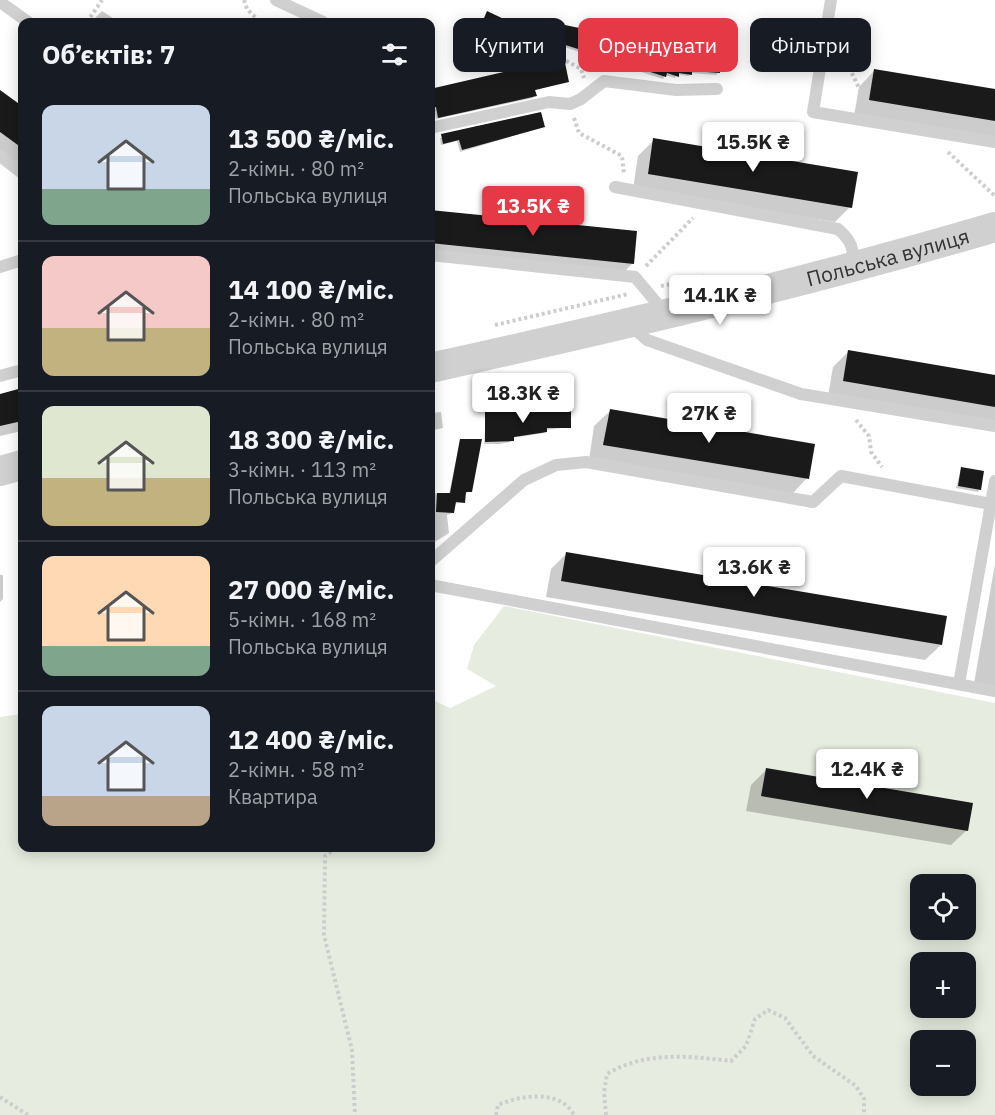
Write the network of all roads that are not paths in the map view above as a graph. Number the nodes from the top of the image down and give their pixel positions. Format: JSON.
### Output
{"nodes":[{"id":1,"x":276,"y":0,"type":"edge"},
{"id":2,"x":831,"y":0,"type":"edge"},
{"id":3,"x":0,"y":2,"type":"edge"},
{"id":4,"x":22,"y":18,"type":"edge"},
{"id":5,"x":314,"y":18,"type":"edge"},
{"id":6,"x":717,"y":89,"type":"dead end"},
{"id":7,"x":435,"y":127,"type":"edge"},
{"id":8,"x":995,"y":142,"type":"edge"},
{"id":9,"x":0,"y":156,"type":"edge"},
{"id":10,"x":18,"y":170,"type":"edge"},
{"id":11,"x":615,"y":187,"type":"dead end"},
{"id":12,"x":995,"y":227,"type":"edge"},
{"id":13,"x":435,"y":256,"type":"edge"},
{"id":14,"x":18,"y":261,"type":"edge"},
{"id":15,"x":0,"y":267,"type":"edge"},
{"id":16,"x":854,"y":269,"type":"junction"},
{"id":17,"x":666,"y":314,"type":"junction"},
{"id":18,"x":629,"y":324,"type":"junction"},
{"id":19,"x":435,"y":367,"type":"edge"},
{"id":20,"x":18,"y":371,"type":"edge"},
{"id":21,"x":0,"y":376,"type":"edge"},
{"id":22,"x":995,"y":426,"type":"edge"},
{"id":23,"x":18,"y":466,"type":"edge"},
{"id":24,"x":0,"y":471,"type":"edge"},
{"id":25,"x":995,"y":481,"type":"edge"},
{"id":26,"x":991,"y":504,"type":"junction"},
{"id":27,"x":435,"y":558,"type":"edge"},
{"id":28,"x":435,"y":586,"type":"edge"},
{"id":29,"x":958,"y":684,"type":"junction"},
{"id":30,"x":995,"y":691,"type":"edge"}],
"edges":[{"from":1,"to":5,"type":"lane"},
{"from":2,"to":8,"type":"lane"},
{"from":3,"to":4,"type":"lane"},
{"from":6,"to":7,"type":"lane"},
{"from":9,"to":10,"type":"lane"},
{"from":11,"to":16,"type":"lane"},
{"from":12,"to":16,"type":"street","name":"Польська вулиця"},
{"from":13,"to":17,"type":"lane"},
{"from":14,"to":15,"type":"lane"},
{"from":16,"to":17,"type":"street","name":"Польська вулиця"},
{"from":17,"to":18,"type":"street","name":"Польська вулиця"},
{"from":18,"to":19,"type":"street","name":"Польська вулиця"},
{"from":18,"to":22,"type":"lane"},
{"from":20,"to":21,"type":"lane"},
{"from":23,"to":24,"type":"street"},
{"from":25,"to":26,"type":"lane"},
{"from":26,"to":27,"type":"lane"},
{"from":26,"to":29,"type":"lane"},
{"from":28,"to":29,"type":"lane"},
{"from":29,"to":30,"type":"lane"}]}
